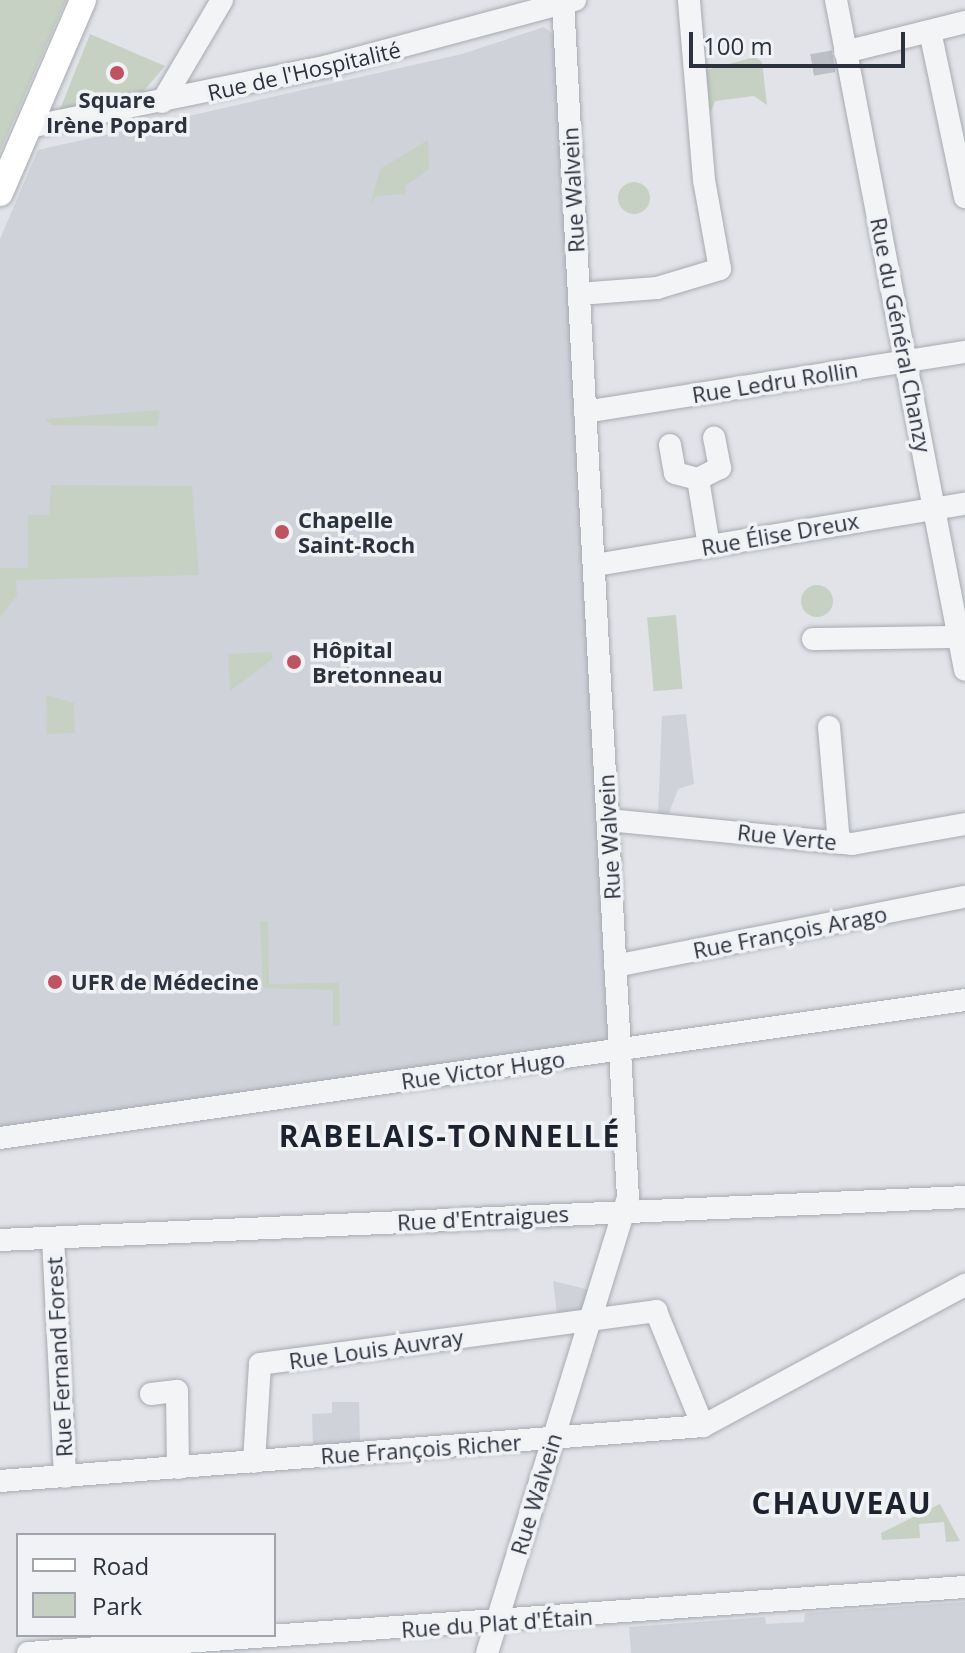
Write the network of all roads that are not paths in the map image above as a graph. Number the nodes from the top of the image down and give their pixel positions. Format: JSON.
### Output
{"nodes":[{"id":1,"x":83,"y":0,"type":"edge"},
{"id":2,"x":222,"y":0,"type":"edge"},
{"id":3,"x":689,"y":0,"type":"edge"},
{"id":4,"x":836,"y":0,"type":"edge"},
{"id":5,"x":567,"y":2,"type":"edge"},
{"id":6,"x":965,"y":22,"type":"edge"},
{"id":7,"x":930,"y":31,"type":"junction"},
{"id":8,"x":845,"y":52,"type":"junction"},
{"id":9,"x":162,"y":102,"type":"junction"},
{"id":10,"x":29,"y":127,"type":"junction"},
{"id":11,"x":0,"y":193,"type":"edge"},
{"id":12,"x":965,"y":197,"type":"edge"},
{"id":13,"x":579,"y":294,"type":"junction"},
{"id":14,"x":965,"y":352,"type":"edge"},
{"id":15,"x":907,"y":361,"type":"junction"},
{"id":16,"x":585,"y":412,"type":"junction"},
{"id":17,"x":714,"y":438,"type":"dead end"},
{"id":18,"x":670,"y":445,"type":"dead end"},
{"id":19,"x":698,"y":479,"type":"junction"},
{"id":20,"x":965,"y":504,"type":"edge"},
{"id":21,"x":934,"y":507,"type":"junction"},
{"id":22,"x":709,"y":546,"type":"junction"},
{"id":23,"x":595,"y":565,"type":"junction"},
{"id":24,"x":958,"y":637,"type":"junction"},
{"id":25,"x":813,"y":639,"type":"dead end"},
{"id":26,"x":965,"y":670,"type":"edge"},
{"id":27,"x":829,"y":727,"type":"dead end"},
{"id":28,"x":608,"y":820,"type":"junction"},
{"id":29,"x":965,"y":824,"type":"edge"},
{"id":30,"x":839,"y":843,"type":"junction"},
{"id":31,"x":965,"y":897,"type":"edge"},
{"id":32,"x":615,"y":966,"type":"junction"},
{"id":33,"x":965,"y":1000,"type":"edge"},
{"id":34,"x":620,"y":1051,"type":"junction"},
{"id":35,"x":0,"y":1138,"type":"edge"},
{"id":36,"x":965,"y":1197,"type":"edge"},
{"id":37,"x":626,"y":1212,"type":"junction"},
{"id":38,"x":53,"y":1238,"type":"junction"},
{"id":39,"x":0,"y":1240,"type":"edge"},
{"id":40,"x":965,"y":1285,"type":"edge"},
{"id":41,"x":590,"y":1320,"type":"junction"},
{"id":42,"x":151,"y":1394,"type":"dead end"},
{"id":43,"x":703,"y":1426,"type":"junction"},
{"id":44,"x":554,"y":1438,"type":"junction"},
{"id":45,"x":254,"y":1462,"type":"junction"},
{"id":46,"x":178,"y":1468,"type":"junction"},
{"id":47,"x":65,"y":1477,"type":"junction"},
{"id":48,"x":0,"y":1481,"type":"edge"},
{"id":49,"x":965,"y":1587,"type":"edge"},
{"id":50,"x":498,"y":1620,"type":"junction"},
{"id":51,"x":254,"y":1646,"type":"edge"},
{"id":52,"x":28,"y":1653,"type":"edge"},
{"id":53,"x":487,"y":1653,"type":"edge"}],
"edges":[{"from":1,"to":10,"type":"main road"},
{"from":2,"to":9,"type":"street"},
{"from":3,"to":13,"type":"street"},
{"from":4,"to":8,"type":"street","name":"Rue du Général Chanzy"},
{"from":5,"to":9,"type":"street","name":"Rue de l'Hospitalité"},
{"from":5,"to":13,"type":"street","name":"Rue Walvein"},
{"from":6,"to":7,"type":"street"},
{"from":7,"to":8,"type":"street"},
{"from":7,"to":12,"type":"street"},
{"from":8,"to":15,"type":"street","name":"Rue du Général Chanzy"},
{"from":9,"to":10,"type":"street","name":"Rue de l'Hospitalité"},
{"from":10,"to":11,"type":"main road"},
{"from":13,"to":16,"type":"street","name":"Rue Walvein"},
{"from":14,"to":15,"type":"street","name":"Rue Ledru Rollin"},
{"from":15,"to":16,"type":"street","name":"Rue Ledru Rollin"},
{"from":15,"to":21,"type":"street","name":"Rue du Général Chanzy"},
{"from":16,"to":23,"type":"street","name":"Rue Walvein"},
{"from":17,"to":19,"type":"street"},
{"from":18,"to":19,"type":"street"},
{"from":19,"to":22,"type":"street"},
{"from":20,"to":21,"type":"street","name":"Rue Élise Dreux"},
{"from":21,"to":22,"type":"street","name":"Rue Élise Dreux"},
{"from":21,"to":24,"type":"street","name":"Rue du Général Chanzy"},
{"from":22,"to":23,"type":"street","name":"Rue Élise Dreux"},
{"from":23,"to":28,"type":"street","name":"Rue Walvein"},
{"from":24,"to":25,"type":"street"},
{"from":24,"to":26,"type":"street","name":"Rue du Général Chanzy"},
{"from":27,"to":30,"type":"street"},
{"from":28,"to":30,"type":"street","name":"Rue Verte"},
{"from":28,"to":32,"type":"street","name":"Rue Walvein"},
{"from":29,"to":30,"type":"street","name":"Rue Verte"},
{"from":31,"to":32,"type":"street","name":"Rue François Arago"},
{"from":32,"to":34,"type":"street","name":"Rue Walvein"},
{"from":33,"to":34,"type":"street","name":"Rue Victor Hugo"},
{"from":34,"to":35,"type":"street","name":"Rue Victor Hugo"},
{"from":34,"to":37,"type":"street","name":"Rue Walvein"},
{"from":36,"to":37,"type":"street","name":"Rue d'Entraigues"},
{"from":37,"to":38,"type":"street","name":"Rue d'Entraigues"},
{"from":37,"to":41,"type":"street","name":"Rue Walvein"},
{"from":38,"to":39,"type":"street","name":"Rue d'Entraigues"},
{"from":38,"to":47,"type":"street","name":"Rue Fernand Forest"},
{"from":40,"to":43,"type":"street","name":"Rue François Richer"},
{"from":41,"to":43,"type":"street"},
{"from":41,"to":44,"type":"street","name":"Rue Walvein"},
{"from":41,"to":45,"type":"street","name":"Rue Louis Auvray"},
{"from":42,"to":46,"type":"street"},
{"from":43,"to":44,"type":"street","name":"Rue François Richer"},
{"from":44,"to":45,"type":"street","name":"Rue François Richer"},
{"from":44,"to":50,"type":"street","name":"Rue Walvein"},
{"from":45,"to":46,"type":"street","name":"Rue François Richer"},
{"from":46,"to":47,"type":"street","name":"Rue François Richer"},
{"from":47,"to":48,"type":"street","name":"Rue François Richer"},
{"from":49,"to":50,"type":"street","name":"Rue du Plat d'Étain"},
{"from":50,"to":51,"type":"street","name":"Rue du Plat d'Étain"},
{"from":50,"to":53,"type":"street","name":"Rue Walvein"},
{"from":51,"to":52,"type":"street","name":"Rue du Plat d'Étain"}]}
